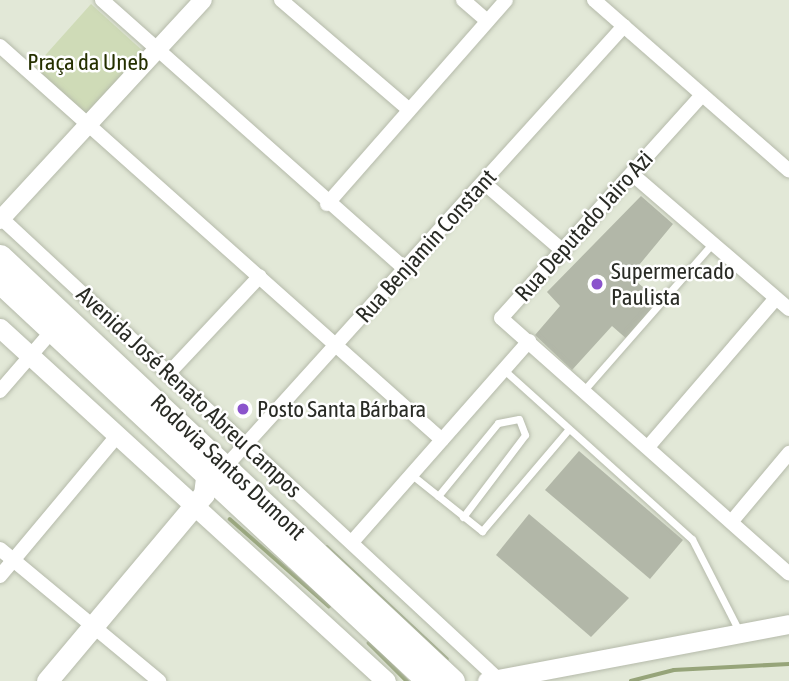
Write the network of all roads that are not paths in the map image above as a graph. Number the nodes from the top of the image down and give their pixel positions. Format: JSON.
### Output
{"nodes":[{"id":1,"x":102,"y":0,"type":"edge"},
{"id":2,"x":203,"y":0,"type":"edge"},
{"id":3,"x":281,"y":0,"type":"edge"},
{"id":4,"x":463,"y":0,"type":"edge"},
{"id":5,"x":506,"y":0,"type":"edge"},
{"id":6,"x":594,"y":0,"type":"edge"},
{"id":7,"x":487,"y":21,"type":"junction"},
{"id":8,"x":624,"y":26,"type":"junction"},
{"id":9,"x":0,"y":46,"type":"edge"},
{"id":10,"x":158,"y":50,"type":"junction"},
{"id":11,"x":702,"y":95,"type":"junction"},
{"id":12,"x":408,"y":109,"type":"junction"},
{"id":13,"x":87,"y":126,"type":"junction"},
{"id":14,"x":789,"y":171,"type":"edge"},
{"id":15,"x":632,"y":174,"type":"junction"},
{"id":16,"x":484,"y":183,"type":"junction"},
{"id":17,"x":327,"y":204,"type":"junction"},
{"id":18,"x":0,"y":219,"type":"edge"},
{"id":19,"x":713,"y":243,"type":"junction"},
{"id":20,"x":562,"y":250,"type":"junction"},
{"id":21,"x":0,"y":256,"type":"edge"},
{"id":22,"x":406,"y":270,"type":"junction"},
{"id":23,"x":260,"y":276,"type":"junction"},
{"id":24,"x":0,"y":282,"type":"edge"},
{"id":25,"x":776,"y":298,"type":"junction"},
{"id":26,"x":789,"y":309,"type":"edge"},
{"id":27,"x":0,"y":328,"type":"edge"},
{"id":28,"x":52,"y":331,"type":"junction"},
{"id":29,"x":529,"y":341,"type":"junction"},
{"id":30,"x":336,"y":345,"type":"junction"},
{"id":31,"x":30,"y":356,"type":"junction"},
{"id":32,"x":503,"y":370,"type":"junction"},
{"id":33,"x":168,"y":374,"type":"junction"},
{"id":34,"x":585,"y":390,"type":"junction"},
{"id":35,"x":0,"y":391,"type":"edge"},
{"id":36,"x":567,"y":432,"type":"junction"},
{"id":37,"x":118,"y":435,"type":"junction"},
{"id":38,"x":442,"y":440,"type":"junction"},
{"id":39,"x":246,"y":444,"type":"junction"},
{"id":40,"x":648,"y":447,"type":"junction"},
{"id":41,"x":789,"y":453,"type":"edge"},
{"id":42,"x":412,"y":475,"type":"junction"},
{"id":43,"x":216,"y":479,"type":"junction"},
{"id":44,"x":438,"y":496,"type":"junction"},
{"id":45,"x":463,"y":517,"type":"junction"},
{"id":46,"x":732,"y":521,"type":"junction"},
{"id":47,"x":352,"y":542,"type":"junction"},
{"id":48,"x":0,"y":549,"type":"edge"},
{"id":49,"x":13,"y":560,"type":"junction"},
{"id":50,"x":789,"y":574,"type":"edge"},
{"id":51,"x":0,"y":576,"type":"edge"},
{"id":52,"x":354,"y":611,"type":"junction"},
{"id":53,"x":789,"y":624,"type":"edge"},
{"id":54,"x":93,"y":626,"type":"junction"},
{"id":55,"x":334,"y":633,"type":"junction"},
{"id":56,"x":741,"y":636,"type":"junction"},
{"id":57,"x":495,"y":680,"type":"edge"},
{"id":58,"x":47,"y":681,"type":"edge"},
{"id":59,"x":159,"y":681,"type":"edge"},
{"id":60,"x":386,"y":681,"type":"edge"},
{"id":61,"x":428,"y":681,"type":"edge"},
{"id":62,"x":453,"y":681,"type":"edge"}],
"edges":[{"from":1,"to":10,"type":"street"},
{"from":2,"to":10,"type":"street"},
{"from":3,"to":12,"type":"street"},
{"from":4,"to":7,"type":"street"},
{"from":5,"to":7,"type":"street"},
{"from":6,"to":8,"type":"street"},
{"from":7,"to":12,"type":"street"},
{"from":8,"to":11,"type":"street"},
{"from":8,"to":16,"type":"street","name":"Rua Benjamin Constant"},
{"from":9,"to":13,"type":"street"},
{"from":10,"to":13,"type":"street"},
{"from":10,"to":17,"type":"street"},
{"from":11,"to":14,"type":"street"},
{"from":11,"to":15,"type":"street","name":"Rua Deputado Jairo Azi"},
{"from":12,"to":17,"type":"street"},
{"from":13,"to":18,"type":"street"},
{"from":13,"to":23,"type":"street"},
{"from":15,"to":19,"type":"street"},
{"from":15,"to":20,"type":"street","name":"Rua Deputado Jairo Azi"},
{"from":16,"to":20,"type":"street"},
{"from":16,"to":22,"type":"street","name":"Rua Benjamin Constant"},
{"from":17,"to":22,"type":"street"},
{"from":18,"to":33,"type":"street","name":"Avenida José Renato Abreu Campos"},
{"from":19,"to":25,"type":"street"},
{"from":19,"to":34,"type":"lane"},
{"from":20,"to":29,"type":"street","name":"Rua Deputado Jairo Azi"},
{"from":21,"to":43,"type":"highway","name":"Rodovia Santos Dumont"},
{"from":22,"to":30,"type":"street","name":"Rua Benjamin Constant"},
{"from":23,"to":30,"type":"street"},
{"from":23,"to":33,"type":"street"},
{"from":24,"to":28,"type":"highway","name":"Rodovia Santos Dumont"},
{"from":25,"to":26,"type":"street"},
{"from":25,"to":40,"type":"street"},
{"from":27,"to":31,"type":"main road"},
{"from":28,"to":31,"type":"street"},
{"from":28,"to":43,"type":"highway","name":"Rodovia Santos Dumont"},
{"from":29,"to":32,"type":"street","name":"Rua Deputado Jairo Azi"},
{"from":29,"to":34,"type":"street"},
{"from":30,"to":38,"type":"street"},
{"from":30,"to":39,"type":"street","name":"Rua Benjamin Constant"},
{"from":31,"to":35,"type":"street"},
{"from":31,"to":37,"type":"main road"},
{"from":32,"to":36,"type":"lane"},
{"from":32,"to":38,"type":"street","name":"Rua Deputado Jairo Azi"},
{"from":33,"to":39,"type":"street","name":"Avenida José Renato Abreu Campos"},
{"from":34,"to":40,"type":"street"},
{"from":36,"to":45,"type":"lane"},
{"from":36,"to":56,"type":"lane"},
{"from":37,"to":43,"type":"main road"},
{"from":37,"to":49,"type":"street"},
{"from":38,"to":42,"type":"street","name":"Rua Deputado Jairo Azi"},
{"from":39,"to":43,"type":"street","name":"Rua Benjamin Constant"},
{"from":39,"to":47,"type":"street","name":"Avenida José Renato Abreu Campos"},
{"from":40,"to":46,"type":"street"},
{"from":41,"to":46,"type":"street"},
{"from":42,"to":44,"type":"lane"},
{"from":42,"to":47,"type":"street","name":"Rua Deputado Jairo Azi"},
{"from":43,"to":52,"type":"highway","name":"Rodovia Santos Dumont"},
{"from":43,"to":54,"type":"main road","name":"Rua Benjamin Constant"},
{"from":43,"to":55,"type":"main road"},
{"from":43,"to":62,"type":"highway","name":"Rodovia Santos Dumont"},
{"from":44,"to":45,"type":"lane"},
{"from":44,"to":45,"type":"lane"},
{"from":46,"to":50,"type":"street"},
{"from":47,"to":57,"type":"street","name":"Avenida José Renato Abreu Campos"},
{"from":48,"to":49,"type":"street"},
{"from":49,"to":51,"type":"street"},
{"from":49,"to":54,"type":"street"},
{"from":52,"to":55,"type":"main road"},
{"from":52,"to":61,"type":"highway","name":"Rodovia Santos Dumont"},
{"from":53,"to":56,"type":"main road"},
{"from":54,"to":58,"type":"main road","name":"Rua Benjamin Constant"},
{"from":54,"to":59,"type":"street"},
{"from":55,"to":60,"type":"main road"},
{"from":56,"to":57,"type":"main road"}]}
